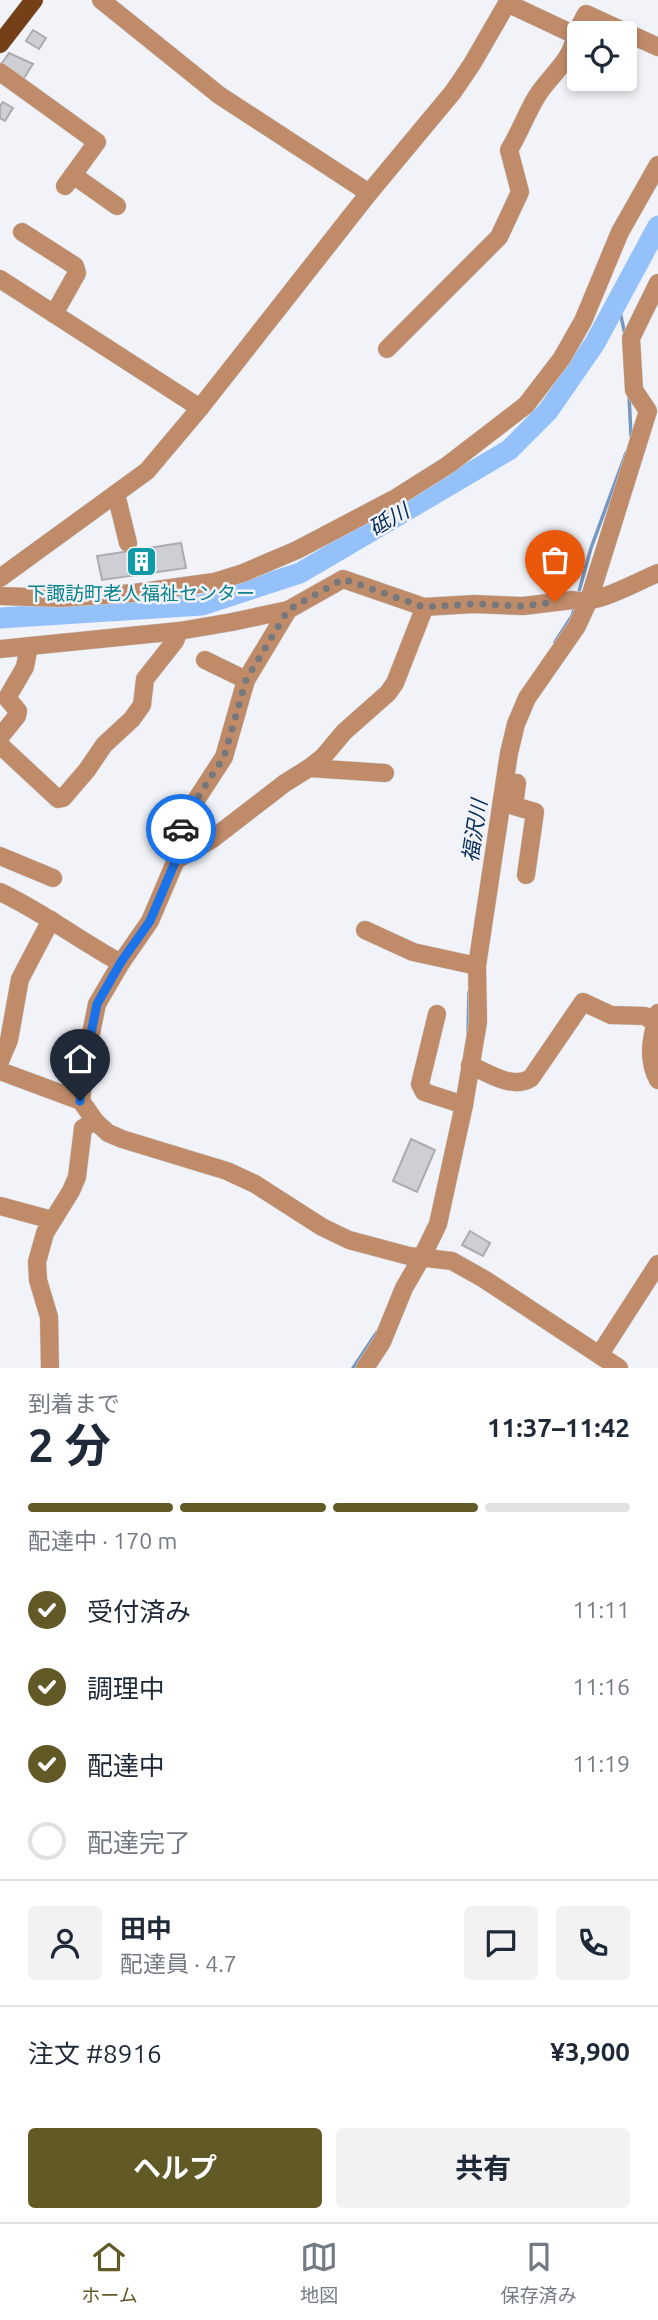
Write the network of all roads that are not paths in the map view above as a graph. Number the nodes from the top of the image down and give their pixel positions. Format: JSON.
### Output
{"nodes":[{"id":1,"x":34,"y":0,"type":"edge"},
{"id":2,"x":101,"y":0,"type":"edge"},
{"id":3,"x":508,"y":1,"type":"edge"},
{"id":4,"x":582,"y":21,"type":"edge"},
{"id":5,"x":603,"y":21,"type":"edge"},
{"id":6,"x":567,"y":32,"type":"edge"},
{"id":7,"x":637,"y":37,"type":"edge"},
{"id":8,"x":0,"y":44,"type":"edge"},
{"id":9,"x":658,"y":47,"type":"edge"},
{"id":10,"x":567,"y":58,"type":"edge"},
{"id":11,"x":0,"y":72,"type":"edge"},
{"id":12,"x":658,"y":165,"type":"edge"},
{"id":13,"x":369,"y":192,"type":"junction"},
{"id":14,"x":117,"y":206,"type":"dead end"},
{"id":15,"x":22,"y":232,"type":"dead end"},
{"id":16,"x":0,"y":279,"type":"edge"},
{"id":17,"x":658,"y":283,"type":"edge"},
{"id":18,"x":54,"y":314,"type":"junction"},
{"id":19,"x":387,"y":349,"type":"dead end"},
{"id":20,"x":634,"y":390,"type":"junction"},
{"id":21,"x":200,"y":408,"type":"junction"},
{"id":22,"x":653,"y":408,"type":"edge"},
{"id":23,"x":637,"y":439,"type":"junction"},
{"id":24,"x":116,"y":494,"type":"junction"},
{"id":25,"x":128,"y":543,"type":"dead end"},
{"id":26,"x":658,"y":573,"type":"edge"},
{"id":27,"x":0,"y":578,"type":"edge"},
{"id":28,"x":0,"y":596,"type":"edge"},
{"id":29,"x":581,"y":600,"type":"junction"},
{"id":30,"x":288,"y":610,"type":"junction"},
{"id":31,"x":422,"y":614,"type":"dead end"},
{"id":32,"x":179,"y":631,"type":"junction"},
{"id":33,"x":29,"y":646,"type":"junction"},
{"id":34,"x":0,"y":649,"type":"edge"},
{"id":35,"x":205,"y":660,"type":"dead end"},
{"id":36,"x":246,"y":680,"type":"junction"},
{"id":37,"x":0,"y":737,"type":"edge"},
{"id":38,"x":0,"y":745,"type":"edge"},
{"id":39,"x":508,"y":762,"type":"junction"},
{"id":40,"x":309,"y":768,"type":"junction"},
{"id":41,"x":384,"y":773,"type":"dead end"},
{"id":42,"x":0,"y":856,"type":"edge"},
{"id":43,"x":176,"y":860,"type":"junction"},
{"id":44,"x":526,"y":875,"type":"dead end"},
{"id":45,"x":53,"y":878,"type":"dead end"},
{"id":46,"x":0,"y":892,"type":"edge"},
{"id":47,"x":51,"y":920,"type":"junction"},
{"id":48,"x":365,"y":930,"type":"dead end"},
{"id":49,"x":121,"y":962,"type":"junction"},
{"id":50,"x":477,"y":966,"type":"junction"},
{"id":51,"x":437,"y":1014,"type":"dead end"},
{"id":52,"x":657,"y":1021,"type":"edge"},
{"id":53,"x":0,"y":1061,"type":"edge"},
{"id":54,"x":470,"y":1065,"type":"junction"},
{"id":55,"x":0,"y":1071,"type":"edge"},
{"id":56,"x":658,"y":1080,"type":"edge"},
{"id":57,"x":80,"y":1101,"type":"junction"},
{"id":58,"x":464,"y":1105,"type":"junction"},
{"id":59,"x":94,"y":1121,"type":"junction"},
{"id":60,"x":0,"y":1206,"type":"edge"},
{"id":61,"x":52,"y":1220,"type":"junction"},
{"id":62,"x":422,"y":1257,"type":"junction"},
{"id":63,"x":658,"y":1264,"type":"edge"},
{"id":64,"x":606,"y":1362,"type":"edge"},
{"id":65,"x":50,"y":1368,"type":"edge"},
{"id":66,"x":365,"y":1368,"type":"edge"}],
"edges":[{"from":1,"to":8,"type":"main road"},
{"from":2,"to":13,"type":"street"},
{"from":3,"to":6,"type":"street"},
{"from":3,"to":13,"type":"street"},
{"from":4,"to":5,"type":"street"},
{"from":7,"to":9,"type":"street"},
{"from":10,"to":19,"type":"street"},
{"from":11,"to":14,"type":"street"},
{"from":12,"to":28,"type":"street"},
{"from":13,"to":21,"type":"street"},
{"from":15,"to":18,"type":"street"},
{"from":16,"to":18,"type":"street"},
{"from":17,"to":20,"type":"street"},
{"from":18,"to":21,"type":"street"},
{"from":20,"to":22,"type":"street"},
{"from":20,"to":23,"type":"street"},
{"from":21,"to":24,"type":"street"},
{"from":22,"to":23,"type":"street"},
{"from":23,"to":29,"type":"street"},
{"from":24,"to":25,"type":"street"},
{"from":24,"to":27,"type":"street"},
{"from":26,"to":29,"type":"street"},
{"from":29,"to":30,"type":"street"},
{"from":29,"to":39,"type":"street"},
{"from":30,"to":32,"type":"street"},
{"from":30,"to":36,"type":"street"},
{"from":31,"to":40,"type":"street"},
{"from":32,"to":33,"type":"street"},
{"from":32,"to":38,"type":"street"},
{"from":33,"to":34,"type":"street"},
{"from":33,"to":37,"type":"street"},
{"from":35,"to":36,"type":"street"},
{"from":36,"to":43,"type":"street"},
{"from":39,"to":44,"type":"street"},
{"from":39,"to":50,"type":"street"},
{"from":40,"to":41,"type":"street"},
{"from":40,"to":43,"type":"street"},
{"from":42,"to":45,"type":"street"},
{"from":43,"to":49,"type":"street"},
{"from":46,"to":47,"type":"street"},
{"from":47,"to":49,"type":"street"},
{"from":47,"to":53,"type":"street"},
{"from":48,"to":50,"type":"street"},
{"from":49,"to":57,"type":"street"},
{"from":50,"to":54,"type":"street"},
{"from":51,"to":58,"type":"street"},
{"from":52,"to":54,"type":"street"},
{"from":52,"to":56,"type":"street"},
{"from":54,"to":58,"type":"street"},
{"from":55,"to":57,"type":"street"},
{"from":57,"to":59,"type":"street"},
{"from":58,"to":62,"type":"street"},
{"from":59,"to":61,"type":"street"},
{"from":59,"to":62,"type":"street"},
{"from":60,"to":61,"type":"street"},
{"from":61,"to":65,"type":"street"},
{"from":62,"to":64,"type":"street"},
{"from":62,"to":66,"type":"street"},
{"from":63,"to":64,"type":"street"}]}
